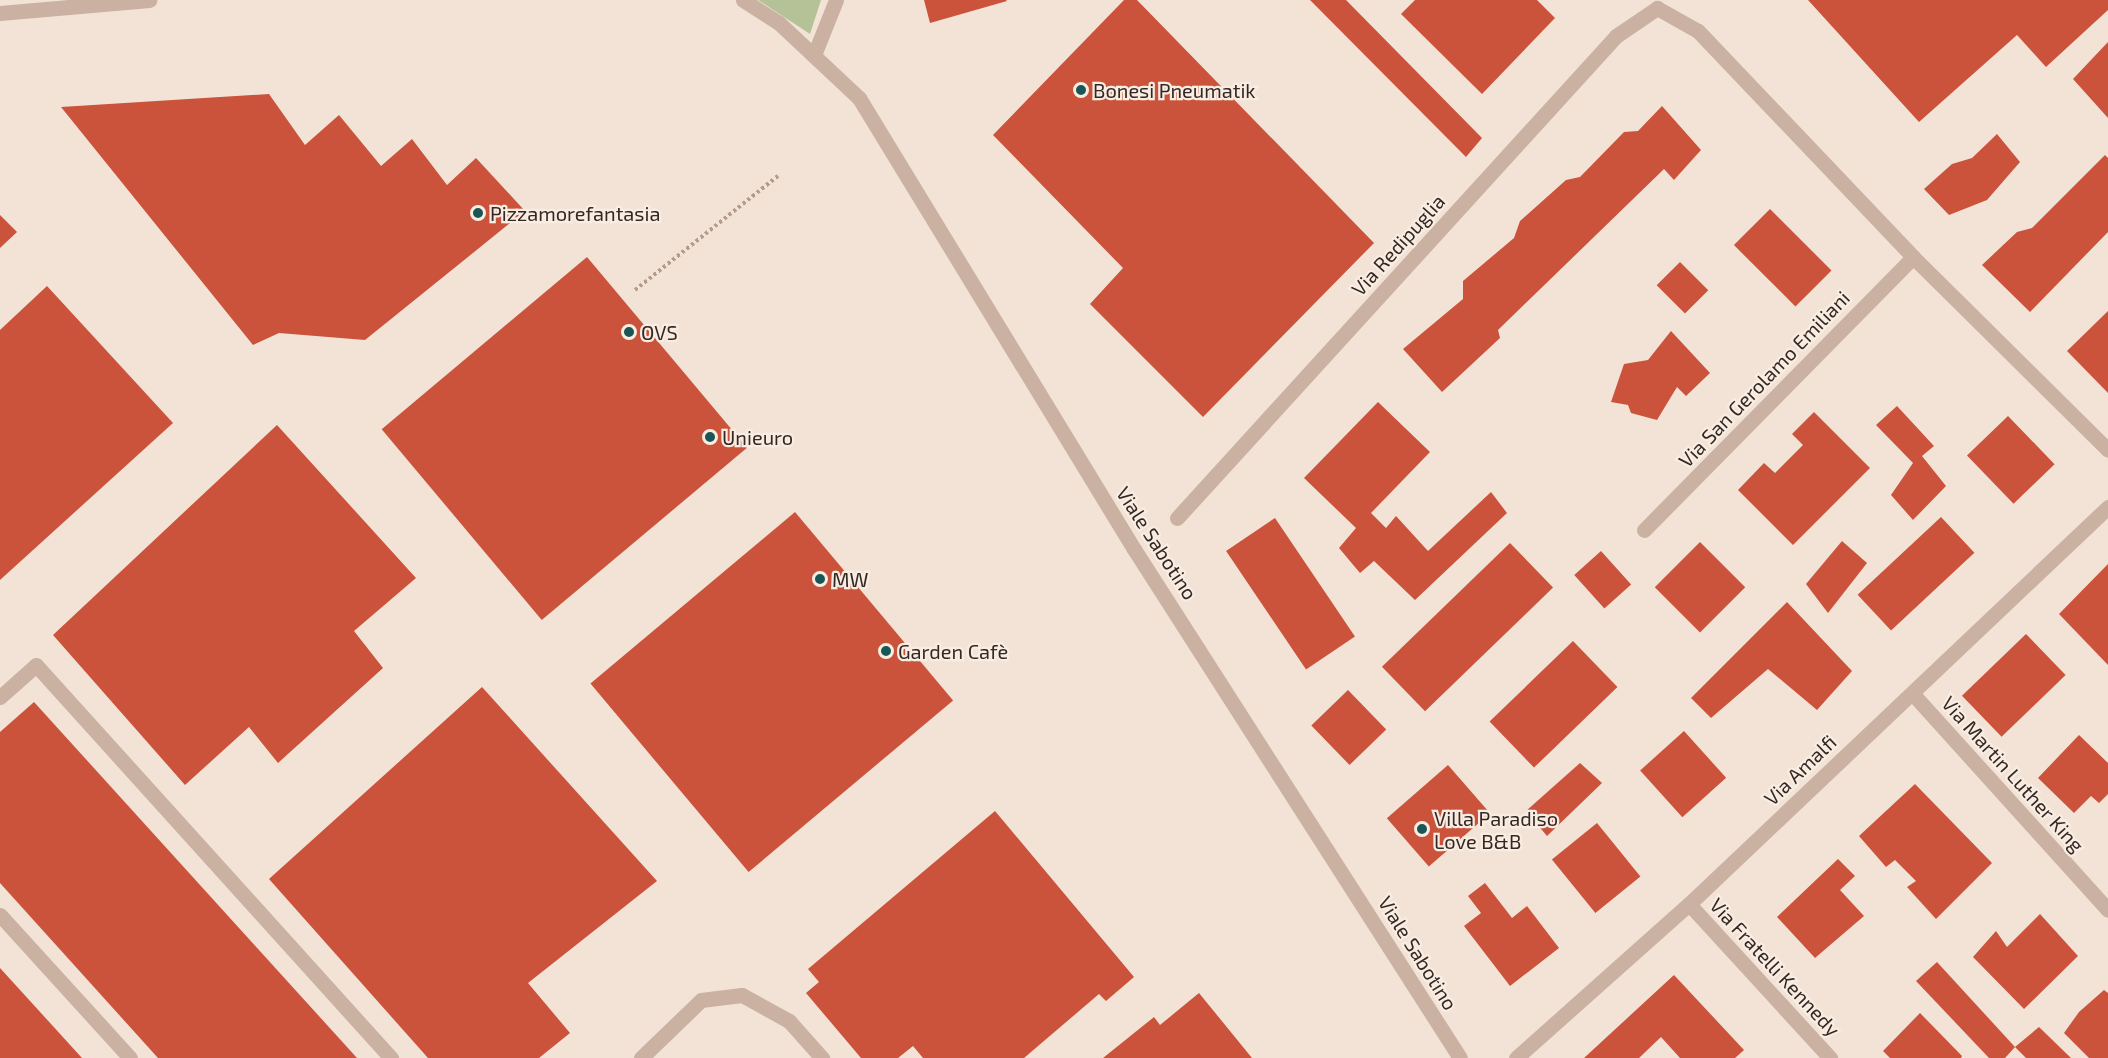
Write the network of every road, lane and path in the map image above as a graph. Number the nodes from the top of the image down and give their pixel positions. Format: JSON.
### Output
{"nodes":[{"id":1,"x":149,"y":0,"type":"edge"},
{"id":2,"x":743,"y":0,"type":"edge"},
{"id":3,"x":836,"y":0,"type":"edge"},
{"id":4,"x":0,"y":13,"type":"edge"},
{"id":5,"x":814,"y":55,"type":"junction"},
{"id":6,"x":778,"y":176,"type":"dead end"},
{"id":7,"x":1913,"y":257,"type":"junction"},
{"id":8,"x":635,"y":290,"type":"dead end"},
{"id":9,"x":2108,"y":450,"type":"edge"},
{"id":10,"x":2108,"y":507,"type":"edge"},
{"id":11,"x":1177,"y":518,"type":"dead end"},
{"id":12,"x":1644,"y":530,"type":"dead end"},
{"id":13,"x":1912,"y":693,"type":"junction"},
{"id":14,"x":0,"y":697,"type":"edge"},
{"id":15,"x":1689,"y":904,"type":"junction"},
{"id":16,"x":2108,"y":910,"type":"edge"},
{"id":17,"x":0,"y":915,"type":"edge"},
{"id":18,"x":130,"y":1058,"type":"edge"},
{"id":19,"x":391,"y":1058,"type":"edge"},
{"id":20,"x":641,"y":1058,"type":"edge"},
{"id":21,"x":822,"y":1058,"type":"edge"},
{"id":22,"x":1460,"y":1058,"type":"edge"},
{"id":23,"x":1515,"y":1058,"type":"edge"},
{"id":24,"x":1830,"y":1058,"type":"edge"}],
"edges":[{"from":1,"to":4,"type":"street"},
{"from":2,"to":5,"type":"street","name":"Viale Sabotino"},
{"from":3,"to":5,"type":"street"},
{"from":5,"to":22,"type":"street","name":"Viale Sabotino"},
{"from":6,"to":8,"type":"path"},
{"from":7,"to":9,"type":"street"},
{"from":7,"to":11,"type":"street","name":"Via Redipuglia"},
{"from":7,"to":12,"type":"street","name":"Via San Gerolamo Emiliani"},
{"from":10,"to":13,"type":"street","name":"Via Amalfi"},
{"from":13,"to":15,"type":"street","name":"Via Amalfi"},
{"from":13,"to":16,"type":"street","name":"Via Martin Luther King"},
{"from":14,"to":19,"type":"street"},
{"from":15,"to":23,"type":"street","name":"Via Amalfi"},
{"from":15,"to":24,"type":"street","name":"Via Fratelli Kennedy"},
{"from":17,"to":18,"type":"street"},
{"from":20,"to":21,"type":"street"}]}
